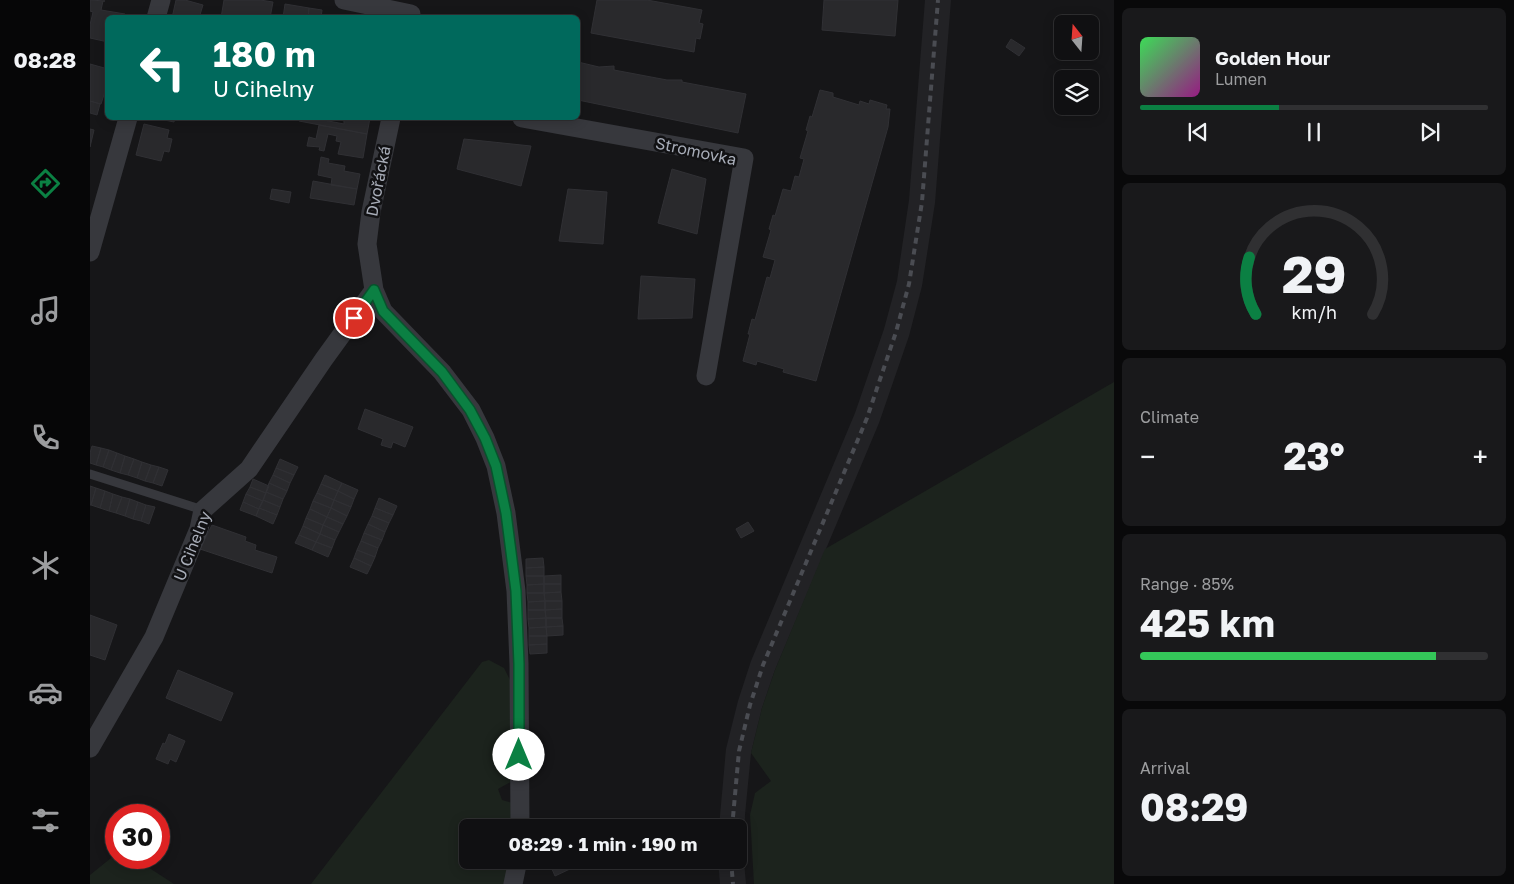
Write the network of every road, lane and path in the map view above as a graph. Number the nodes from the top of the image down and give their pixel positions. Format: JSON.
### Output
{"nodes":[{"id":1,"x":161,"y":0,"type":"edge"},
{"id":2,"x":344,"y":0,"type":"edge"},
{"id":3,"x":412,"y":10,"type":"edge"},
{"id":4,"x":157,"y":15,"type":"edge"},
{"id":5,"x":127,"y":120,"type":"edge"},
{"id":6,"x":391,"y":120,"type":"edge"},
{"id":7,"x":533,"y":120,"type":"edge"},
{"id":8,"x":90,"y":252,"type":"edge"},
{"id":9,"x":374,"y":290,"type":"junction"},
{"id":10,"x":706,"y":376,"type":"dead end"},
{"id":11,"x":90,"y":474,"type":"edge"},
{"id":12,"x":203,"y":510,"type":"junction"},
{"id":13,"x":90,"y":748,"type":"edge"},
{"id":14,"x":520,"y":819,"type":"edge"},
{"id":15,"x":516,"y":869,"type":"edge"},
{"id":16,"x":513,"y":884,"type":"edge"}],
"edges":[{"from":1,"to":4,"type":"street"},
{"from":2,"to":3,"type":"street"},
{"from":5,"to":8,"type":"street"},
{"from":6,"to":9,"type":"street","name":"Dvořácká"},
{"from":7,"to":10,"type":"street","name":"Stromovka"},
{"from":9,"to":12,"type":"street","name":"U Cihelny"},
{"from":9,"to":14,"type":"street","name":"Dvořácká"},
{"from":11,"to":12,"type":"lane"},
{"from":12,"to":13,"type":"street","name":"U Cihelny"},
{"from":15,"to":16,"type":"street"}]}
